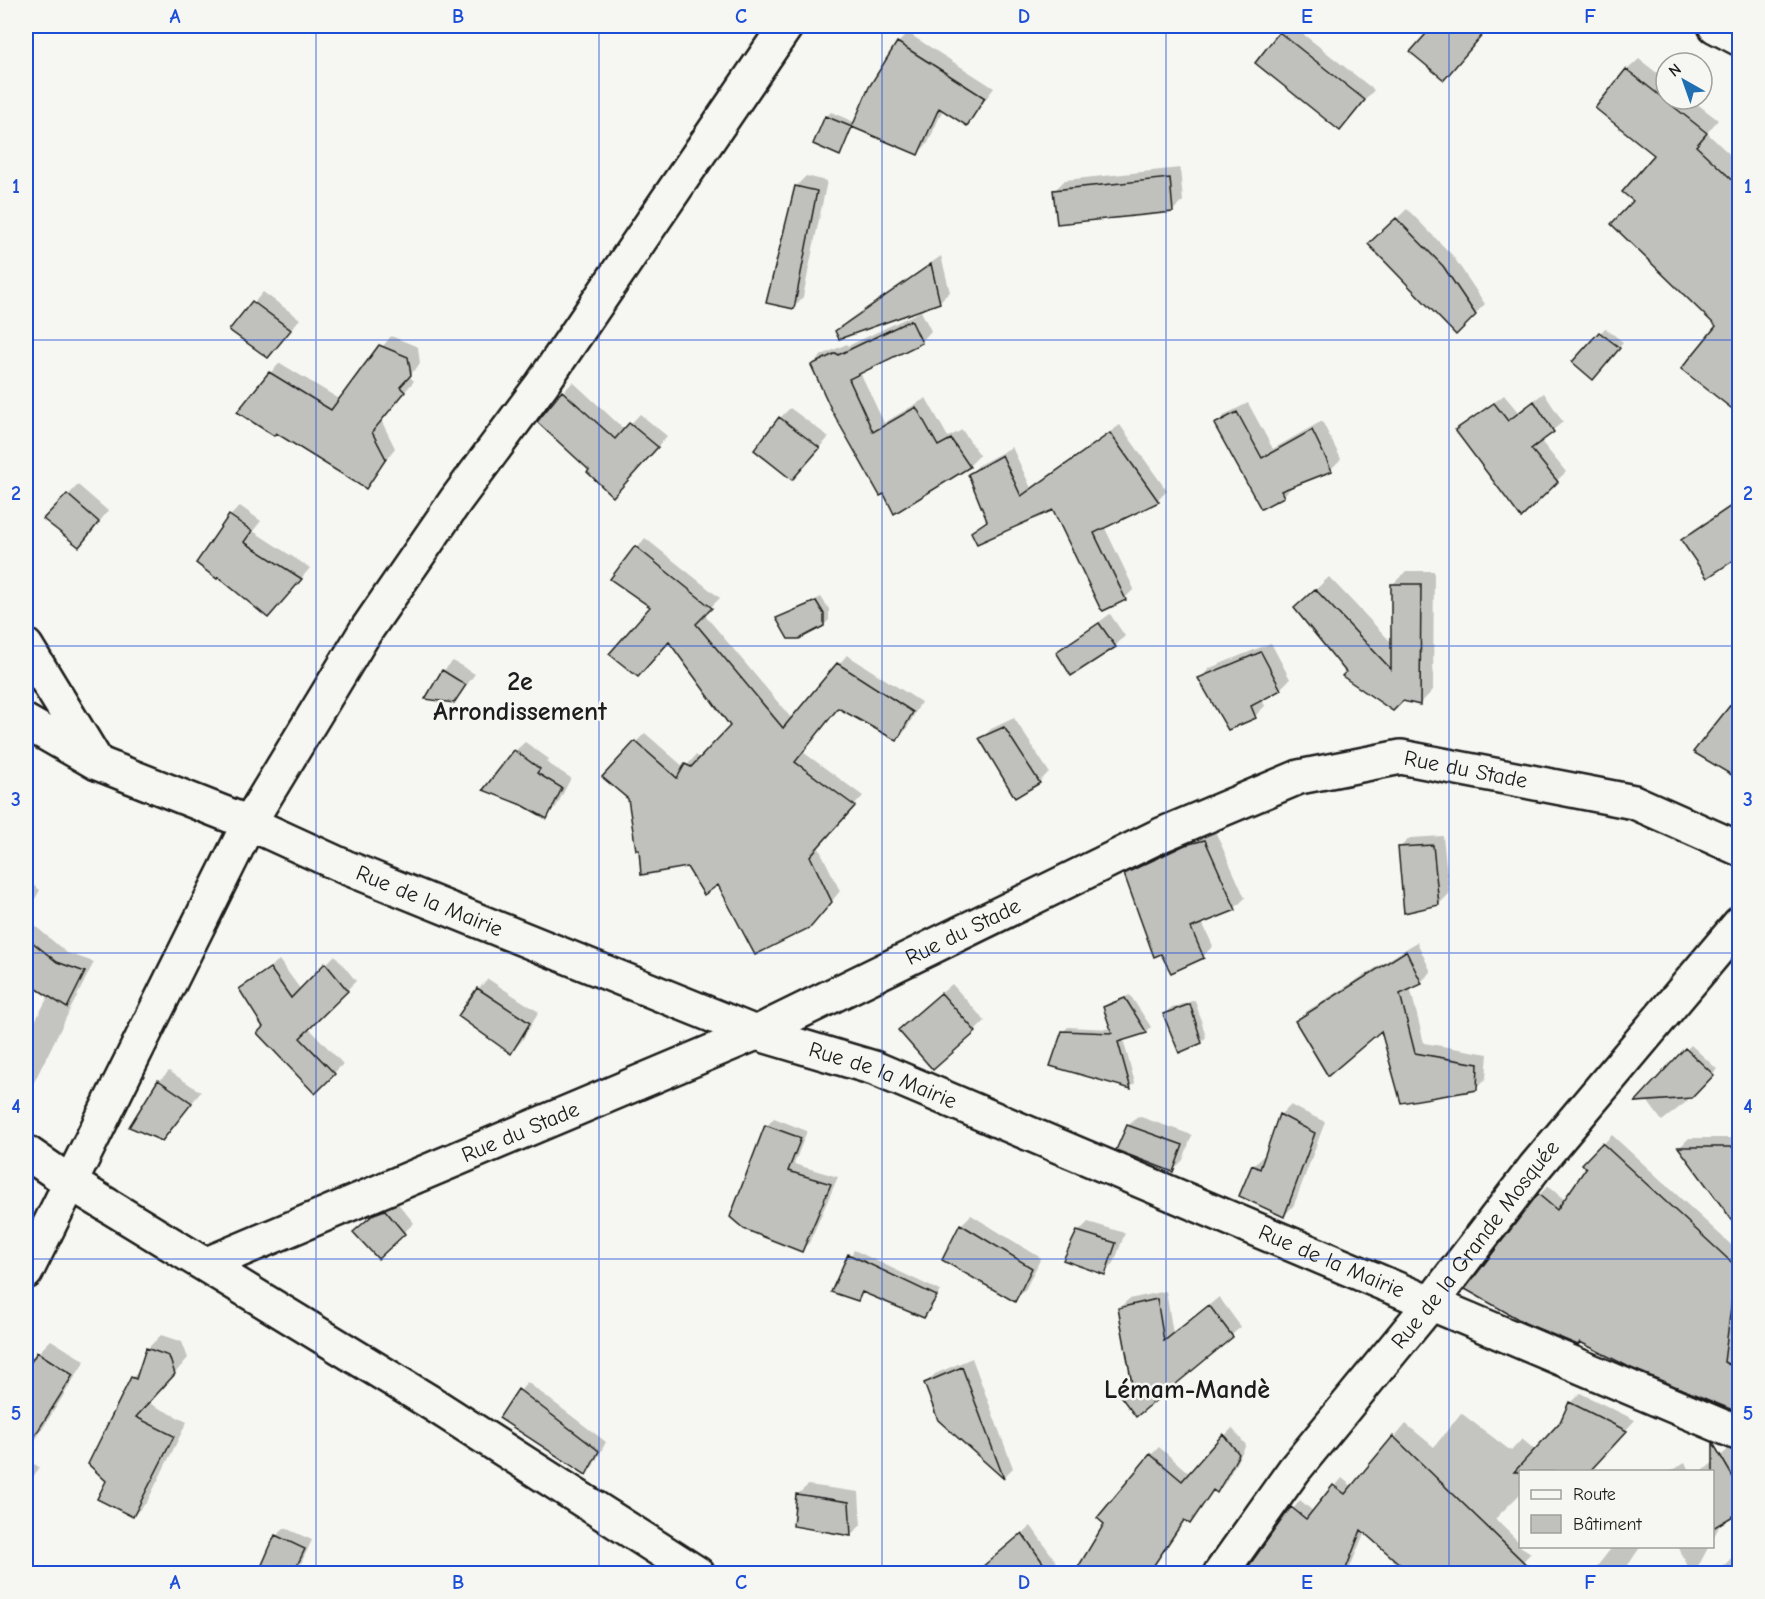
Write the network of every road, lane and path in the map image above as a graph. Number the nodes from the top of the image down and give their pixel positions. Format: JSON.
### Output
{"nodes":[{"id":1,"x":786,"y":26,"type":"edge"},
{"id":2,"x":1715,"y":26,"type":"edge"},
{"id":3,"x":1740,"y":39,"type":"edge"},
{"id":4,"x":26,"y":646,"type":"edge"},
{"id":5,"x":26,"y":722,"type":"edge"},
{"id":6,"x":97,"y":763,"type":"junction"},
{"id":7,"x":249,"y":824,"type":"junction"},
{"id":8,"x":1740,"y":849,"type":"edge"},
{"id":9,"x":1740,"y":923,"type":"edge"},
{"id":10,"x":756,"y":1034,"type":"junction"},
{"id":11,"x":26,"y":1152,"type":"edge"},
{"id":12,"x":71,"y":1183,"type":"junction"},
{"id":13,"x":207,"y":1264,"type":"junction"},
{"id":14,"x":26,"y":1272,"type":"edge"},
{"id":15,"x":1431,"y":1303,"type":"junction"},
{"id":16,"x":1740,"y":1434,"type":"edge"},
{"id":17,"x":698,"y":1574,"type":"edge"},
{"id":18,"x":1220,"y":1574,"type":"edge"}],
"edges":[{"from":1,"to":7,"type":"street"},
{"from":2,"to":3,"type":"street"},
{"from":4,"to":6,"type":"street"},
{"from":5,"to":6,"type":"street","name":"Rue de la Mairie"},
{"from":6,"to":7,"type":"street","name":"Rue de la Mairie"},
{"from":7,"to":10,"type":"street","name":"Rue de la Mairie"},
{"from":7,"to":12,"type":"street"},
{"from":8,"to":10,"type":"street","name":"Rue du Stade"},
{"from":9,"to":15,"type":"street","name":"Rue de la Grande Mosquée"},
{"from":10,"to":13,"type":"street","name":"Rue du Stade"},
{"from":10,"to":15,"type":"street","name":"Rue de la Mairie"},
{"from":11,"to":12,"type":"street"},
{"from":12,"to":13,"type":"street"},
{"from":12,"to":14,"type":"street"},
{"from":13,"to":17,"type":"street"},
{"from":15,"to":16,"type":"street","name":"Rue de la Mairie"},
{"from":15,"to":18,"type":"street","name":"Rue de la Grande Mosquée"}]}
